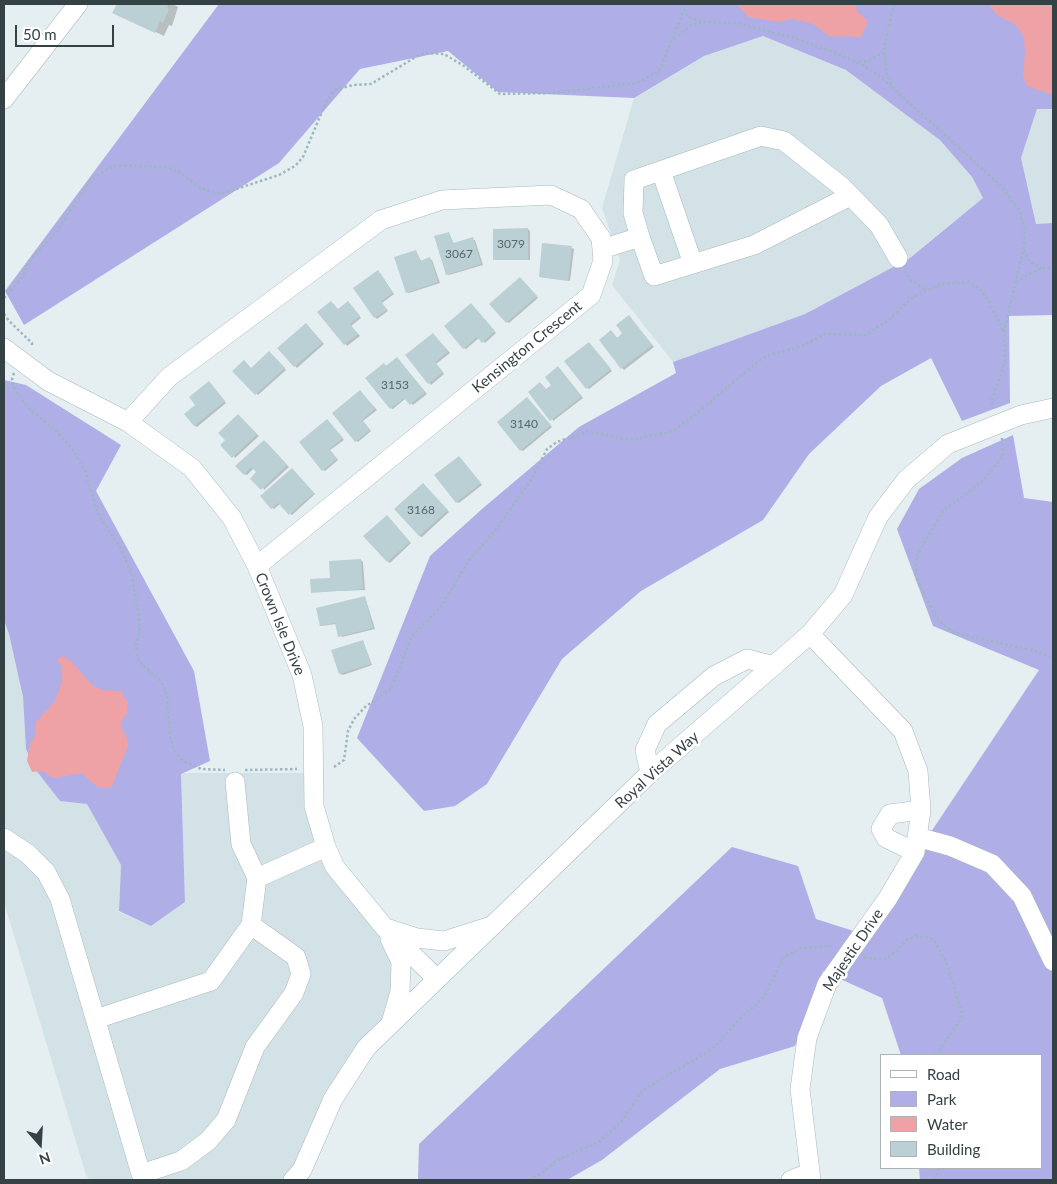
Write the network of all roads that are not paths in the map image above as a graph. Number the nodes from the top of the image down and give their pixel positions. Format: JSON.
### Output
{"nodes":[{"id":1,"x":78,"y":4,"type":"edge"},
{"id":2,"x":4,"y":99,"type":"edge"},
{"id":3,"x":661,"y":171,"type":"junction"},
{"id":4,"x":850,"y":196,"type":"junction"},
{"id":5,"x":640,"y":237,"type":"junction"},
{"id":6,"x":602,"y":250,"type":"junction"},
{"id":7,"x":898,"y":258,"type":"road end"},
{"id":8,"x":693,"y":264,"type":"junction"},
{"id":9,"x":4,"y":348,"type":"edge"},
{"id":10,"x":1053,"y":408,"type":"edge"},
{"id":11,"x":128,"y":422,"type":"junction"},
{"id":12,"x":257,"y":566,"type":"junction"},
{"id":13,"x":810,"y":634,"type":"junction"},
{"id":14,"x":774,"y":666,"type":"junction"},
{"id":15,"x":650,"y":773,"type":"junction"},
{"id":16,"x":232,"y":774,"type":"road end"},
{"id":17,"x":921,"y":810,"type":"junction"},
{"id":18,"x":4,"y":838,"type":"edge"},
{"id":19,"x":916,"y":844,"type":"junction"},
{"id":20,"x":326,"y":847,"type":"junction"},
{"id":21,"x":257,"y":878,"type":"junction"},
{"id":22,"x":251,"y":925,"type":"junction"},
{"id":23,"x":492,"y":925,"type":"junction"},
{"id":24,"x":386,"y":928,"type":"junction"},
{"id":25,"x":1053,"y":961,"type":"edge"},
{"id":26,"x":437,"y":979,"type":"junction"},
{"id":27,"x":96,"y":1019,"type":"junction"},
{"id":28,"x":390,"y":1024,"type":"junction"},
{"id":29,"x":810,"y":1176,"type":"edge"},
{"id":30,"x":293,"y":1180,"type":"edge"},
{"id":31,"x":791,"y":1180,"type":"edge"}],
"edges":[{"from":1,"to":2,"type":"street"},
{"from":3,"to":4,"type":"street"},
{"from":3,"to":5,"type":"street"},
{"from":3,"to":8,"type":"street"},
{"from":4,"to":7,"type":"street"},
{"from":4,"to":8,"type":"street"},
{"from":5,"to":6,"type":"street"},
{"from":5,"to":8,"type":"street"},
{"from":6,"to":11,"type":"street","name":"Kensington Crescent"},
{"from":6,"to":12,"type":"street","name":"Kensington Crescent"},
{"from":9,"to":11,"type":"street","name":"Crown Isle Drive"},
{"from":10,"to":13,"type":"street","name":"Royal Vista Way"},
{"from":11,"to":12,"type":"street","name":"Crown Isle Drive"},
{"from":12,"to":20,"type":"street","name":"Crown Isle Drive"},
{"from":13,"to":14,"type":"street","name":"Royal Vista Way"},
{"from":13,"to":17,"type":"street","name":"Majestic Drive"},
{"from":14,"to":15,"type":"street","name":"Royal Vista Way"},
{"from":14,"to":15,"type":"street"},
{"from":15,"to":23,"type":"street","name":"Royal Vista Way"},
{"from":16,"to":21,"type":"street"},
{"from":17,"to":19,"type":"street","name":"Majestic Drive"},
{"from":17,"to":19,"type":"street"},
{"from":18,"to":27,"type":"street"},
{"from":19,"to":25,"type":"street"},
{"from":19,"to":29,"type":"street","name":"Majestic Drive"},
{"from":20,"to":21,"type":"street"},
{"from":20,"to":24,"type":"street","name":"Crown Isle Drive"},
{"from":21,"to":22,"type":"street"},
{"from":22,"to":27,"type":"street"},
{"from":22,"to":27,"type":"street"},
{"from":23,"to":24,"type":"street"},
{"from":23,"to":26,"type":"street","name":"Royal Vista Way"},
{"from":24,"to":26,"type":"street","name":"Crown Isle Drive"},
{"from":24,"to":28,"type":"street"},
{"from":26,"to":28,"type":"street","name":"Royal Vista Way"},
{"from":28,"to":30,"type":"street","name":"Royal Vista Way"},
{"from":29,"to":31,"type":"street","name":"Majestic Drive"}]}
